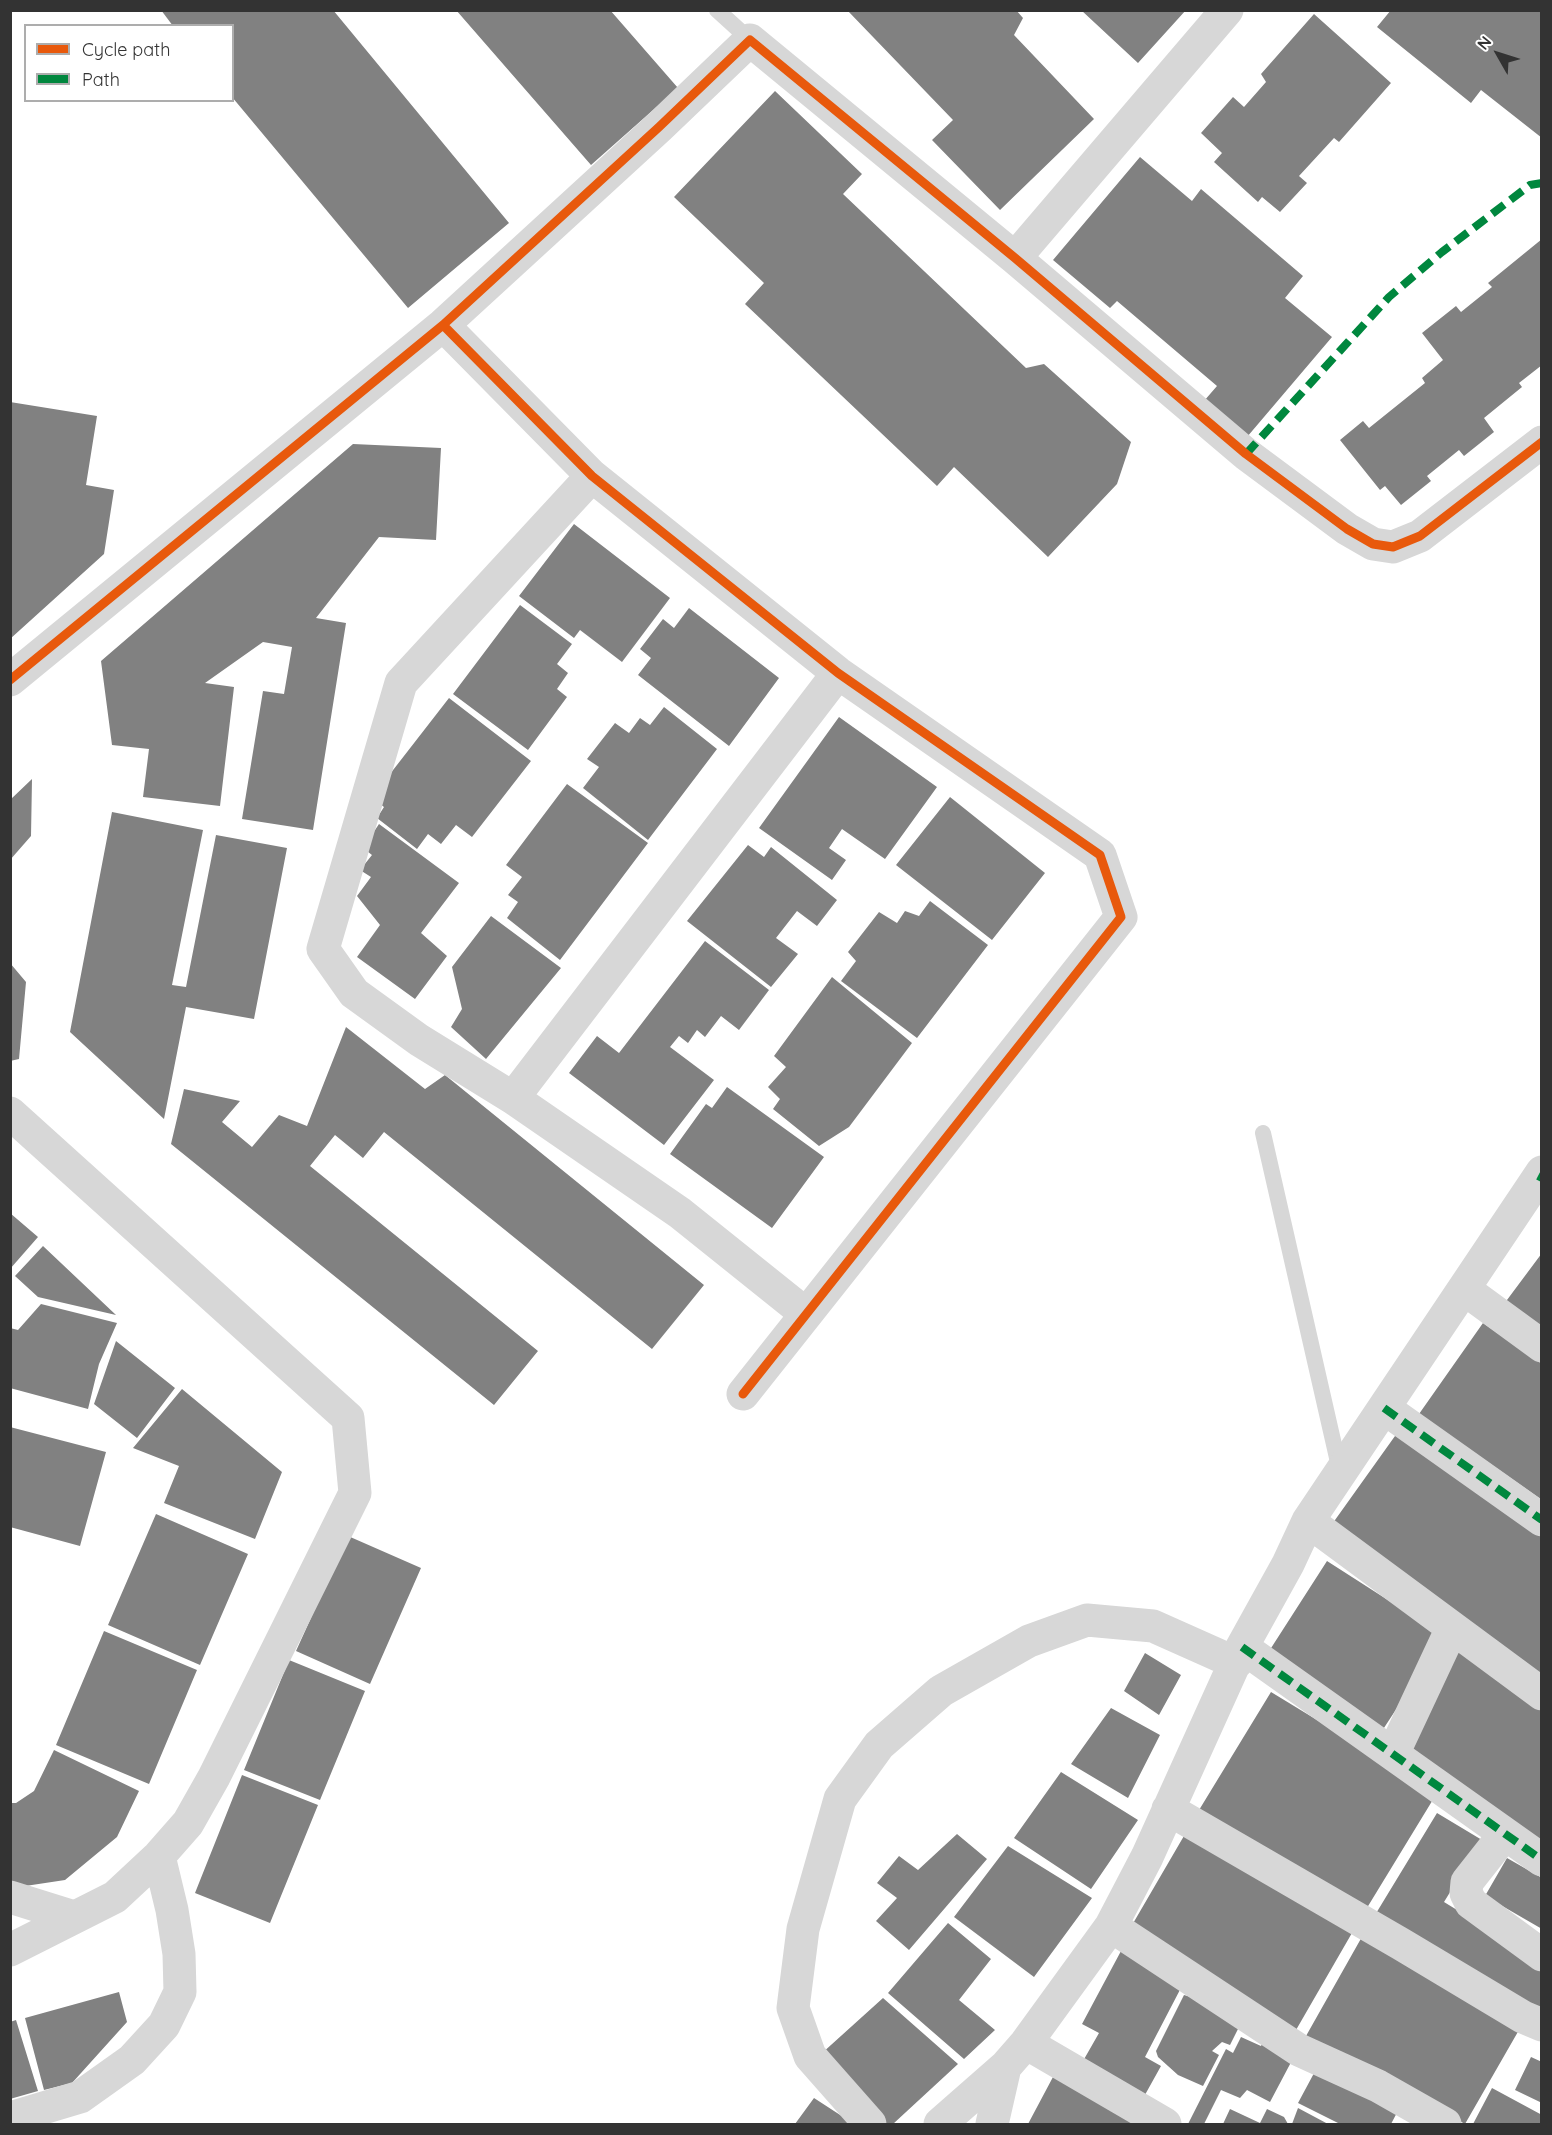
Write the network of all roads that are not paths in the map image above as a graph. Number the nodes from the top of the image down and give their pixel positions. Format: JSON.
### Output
{"nodes":[{"id":1,"x":717,"y":10,"type":"edge"},
{"id":2,"x":1227,"y":10,"type":"edge"},
{"id":3,"x":750,"y":40,"type":"junction"},
{"id":4,"x":1015,"y":258,"type":"junction"},
{"id":5,"x":443,"y":325,"type":"junction"},
{"id":6,"x":1542,"y":442,"type":"edge"},
{"id":7,"x":592,"y":476,"type":"junction"},
{"id":8,"x":838,"y":673,"type":"junction"},
{"id":9,"x":10,"y":680,"type":"edge"},
{"id":10,"x":513,"y":1098,"type":"junction"},
{"id":11,"x":10,"y":1113,"type":"edge"},
{"id":12,"x":1263,"y":1133,"type":"dead end"},
{"id":13,"x":1540,"y":1175,"type":"edge"},
{"id":14,"x":1464,"y":1289,"type":"junction"},
{"id":15,"x":806,"y":1314,"type":"junction"},
{"id":16,"x":1542,"y":1346,"type":"edge"},
{"id":17,"x":743,"y":1394,"type":"dead end"},
{"id":18,"x":1384,"y":1408,"type":"junction"},
{"id":19,"x":1340,"y":1472,"type":"junction"},
{"id":20,"x":1542,"y":1520,"type":"edge"},
{"id":21,"x":1308,"y":1521,"type":"junction"},
{"id":22,"x":1452,"y":1628,"type":"junction"},
{"id":23,"x":1239,"y":1655,"type":"junction"},
{"id":24,"x":1542,"y":1694,"type":"edge"},
{"id":25,"x":1393,"y":1754,"type":"junction"},
{"id":26,"x":1168,"y":1809,"type":"junction"},
{"id":27,"x":1504,"y":1834,"type":"junction"},
{"id":28,"x":159,"y":1856,"type":"junction"},
{"id":29,"x":1542,"y":1860,"type":"edge"},
{"id":30,"x":10,"y":1897,"type":"edge"},
{"id":31,"x":74,"y":1917,"type":"junction"},
{"id":32,"x":1111,"y":1926,"type":"junction"},
{"id":33,"x":10,"y":1950,"type":"edge"},
{"id":34,"x":1542,"y":1955,"type":"edge"},
{"id":35,"x":1542,"y":2025,"type":"edge"},
{"id":36,"x":1026,"y":2043,"type":"junction"},
{"id":37,"x":1005,"y":2067,"type":"junction"},
{"id":38,"x":10,"y":2118,"type":"edge"},
{"id":39,"x":870,"y":2124,"type":"edge"},
{"id":40,"x":940,"y":2124,"type":"edge"},
{"id":41,"x":992,"y":2124,"type":"edge"},
{"id":42,"x":1165,"y":2124,"type":"edge"},
{"id":43,"x":1446,"y":2124,"type":"edge"}],
"edges":[{"from":1,"to":3,"type":"lane"},
{"from":2,"to":4,"type":"street"},
{"from":3,"to":4,"type":"street"},
{"from":3,"to":5,"type":"street"},
{"from":4,"to":6,"type":"street"},
{"from":5,"to":7,"type":"street"},
{"from":5,"to":9,"type":"street"},
{"from":7,"to":8,"type":"street"},
{"from":7,"to":10,"type":"street"},
{"from":8,"to":10,"type":"street"},
{"from":8,"to":15,"type":"street"},
{"from":10,"to":15,"type":"street"},
{"from":11,"to":28,"type":"street"},
{"from":12,"to":19,"type":"lane"},
{"from":13,"to":14,"type":"street"},
{"from":14,"to":16,"type":"street"},
{"from":14,"to":18,"type":"street"},
{"from":15,"to":17,"type":"street"},
{"from":18,"to":19,"type":"street"},
{"from":18,"to":20,"type":"street"},
{"from":19,"to":21,"type":"street"},
{"from":21,"to":22,"type":"street"},
{"from":21,"to":23,"type":"street"},
{"from":22,"to":24,"type":"street"},
{"from":22,"to":25,"type":"street"},
{"from":23,"to":25,"type":"street"},
{"from":23,"to":26,"type":"street"},
{"from":23,"to":39,"type":"street"},
{"from":25,"to":27,"type":"street"},
{"from":26,"to":32,"type":"street"},
{"from":26,"to":35,"type":"street"},
{"from":27,"to":29,"type":"street"},
{"from":27,"to":34,"type":"street"},
{"from":28,"to":31,"type":"street"},
{"from":28,"to":38,"type":"street"},
{"from":30,"to":31,"type":"street"},
{"from":31,"to":33,"type":"street"},
{"from":32,"to":36,"type":"street"},
{"from":32,"to":43,"type":"street"},
{"from":36,"to":37,"type":"street"},
{"from":36,"to":42,"type":"street"},
{"from":37,"to":40,"type":"street"},
{"from":37,"to":41,"type":"street"}]}
